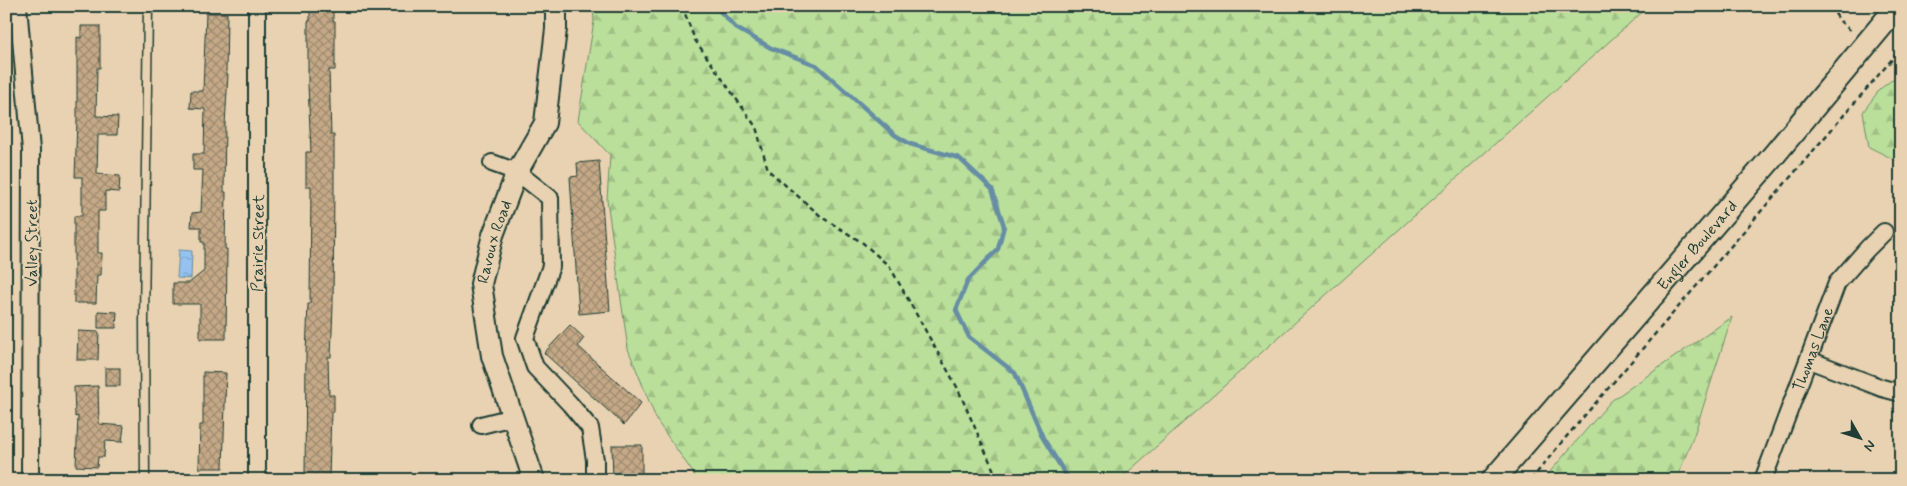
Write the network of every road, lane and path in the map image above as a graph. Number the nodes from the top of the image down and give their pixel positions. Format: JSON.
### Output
{"nodes":[{"id":1,"x":18,"y":6,"type":"edge"},
{"id":2,"x":148,"y":6,"type":"edge"},
{"id":3,"x":257,"y":6,"type":"edge"},
{"id":4,"x":556,"y":6,"type":"edge"},
{"id":5,"x":682,"y":6,"type":"edge"},
{"id":6,"x":1830,"y":6,"type":"edge"},
{"id":7,"x":1898,"y":6,"type":"edge"},
{"id":8,"x":1865,"y":44,"type":"junction"},
{"id":9,"x":1901,"y":49,"type":"edge"},
{"id":10,"x":492,"y":163,"type":"dead end"},
{"id":11,"x":517,"y":172,"type":"junction"},
{"id":12,"x":1884,"y":232,"type":"dead end"},
{"id":13,"x":1809,"y":360,"type":"junction"},
{"id":14,"x":1901,"y":393,"type":"edge"},
{"id":15,"x":513,"y":416,"type":"junction"},
{"id":16,"x":481,"y":424,"type":"dead end"},
{"id":17,"x":30,"y":480,"type":"edge"},
{"id":18,"x":145,"y":480,"type":"edge"},
{"id":19,"x":257,"y":480,"type":"edge"},
{"id":20,"x":534,"y":480,"type":"edge"},
{"id":21,"x":595,"y":480,"type":"edge"},
{"id":22,"x":998,"y":480,"type":"edge"},
{"id":23,"x":1493,"y":480,"type":"edge"},
{"id":24,"x":1531,"y":480,"type":"edge"},
{"id":25,"x":1763,"y":480,"type":"edge"}],
"edges":[{"from":1,"to":17,"type":"street","name":"Valley Street"},
{"from":2,"to":18,"type":"lane"},
{"from":3,"to":19,"type":"street","name":"Prairie Street"},
{"from":4,"to":11,"type":"street","name":"Ravoux Road"},
{"from":5,"to":22,"type":"path"},
{"from":6,"to":8,"type":"path"},
{"from":7,"to":8,"type":"main road","name":"Engler Boulevard"},
{"from":8,"to":23,"type":"main road","name":"Engler Boulevard"},
{"from":9,"to":24,"type":"path"},
{"from":10,"to":11,"type":"street"},
{"from":11,"to":15,"type":"street","name":"Ravoux Road"},
{"from":11,"to":21,"type":"street"},
{"from":12,"to":13,"type":"street","name":"Thomas Lane"},
{"from":13,"to":14,"type":"street"},
{"from":13,"to":25,"type":"street","name":"Thomas Lane"},
{"from":15,"to":16,"type":"street"},
{"from":15,"to":20,"type":"street","name":"Ravoux Road"}]}
